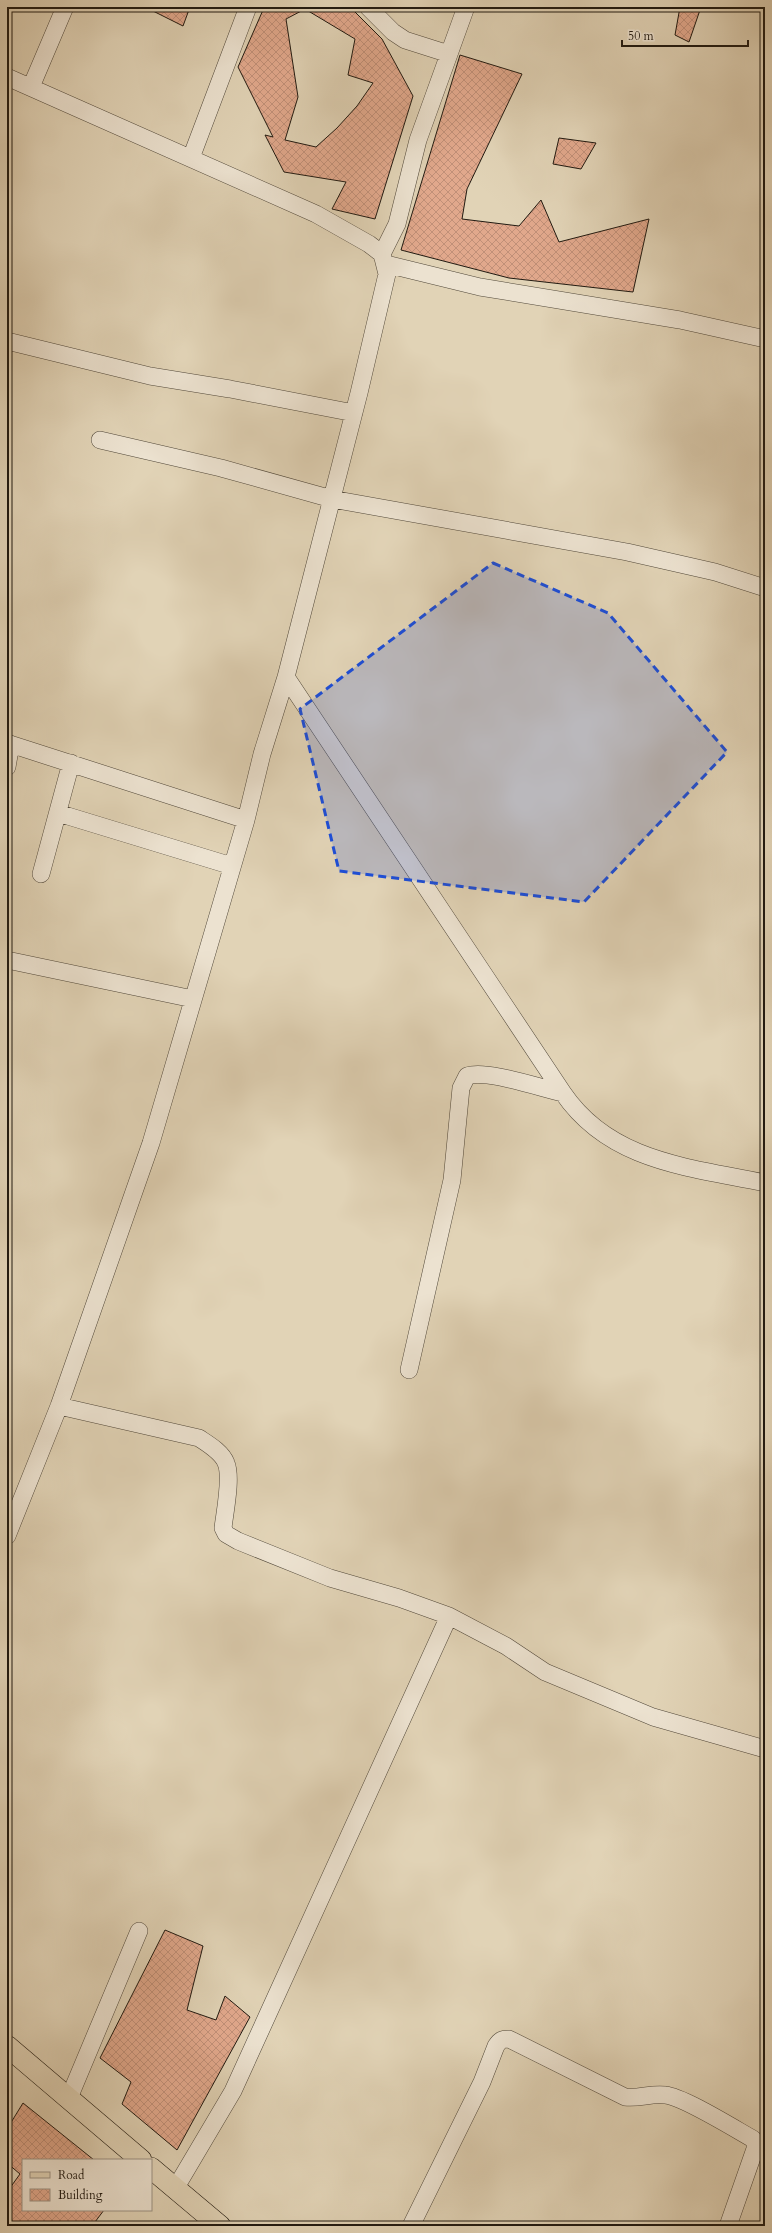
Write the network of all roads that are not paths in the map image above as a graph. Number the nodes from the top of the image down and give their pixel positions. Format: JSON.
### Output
{"nodes":[{"id":1,"x":66,"y":7,"type":"edge"},
{"id":2,"x":248,"y":7,"type":"edge"},
{"id":3,"x":368,"y":7,"type":"edge"},
{"id":4,"x":466,"y":7,"type":"edge"},
{"id":5,"x":449,"y":54,"type":"junction"},
{"id":6,"x":7,"y":77,"type":"edge"},
{"id":7,"x":31,"y":87,"type":"junction"},
{"id":8,"x":191,"y":158,"type":"junction"},
{"id":9,"x":384,"y":259,"type":"junction"},
{"id":10,"x":765,"y":339,"type":"edge"},
{"id":11,"x":7,"y":341,"type":"edge"},
{"id":12,"x":354,"y":413,"type":"junction"},
{"id":13,"x":100,"y":440,"type":"dead end"},
{"id":14,"x":332,"y":499,"type":"junction"},
{"id":15,"x":765,"y":588,"type":"edge"},
{"id":16,"x":286,"y":677,"type":"junction"},
{"id":17,"x":9,"y":744,"type":"edge"},
{"id":18,"x":71,"y":763,"type":"junction"},
{"id":19,"x":7,"y":767,"type":"edge"},
{"id":20,"x":58,"y":813,"type":"junction"},
{"id":21,"x":246,"y":820,"type":"junction"},
{"id":22,"x":232,"y":866,"type":"junction"},
{"id":23,"x":41,"y":874,"type":"dead end"},
{"id":24,"x":7,"y":960,"type":"edge"},
{"id":25,"x":192,"y":999,"type":"junction"},
{"id":26,"x":563,"y":1093,"type":"junction"},
{"id":27,"x":765,"y":1183,"type":"edge"},
{"id":28,"x":409,"y":1370,"type":"dead end"},
{"id":29,"x":59,"y":1406,"type":"junction"},
{"id":30,"x":7,"y":1536,"type":"edge"},
{"id":31,"x":449,"y":1616,"type":"junction"},
{"id":32,"x":765,"y":1749,"type":"edge"},
{"id":33,"x":139,"y":1931,"type":"dead end"},
{"id":34,"x":7,"y":2046,"type":"edge"},
{"id":35,"x":69,"y":2098,"type":"junction"},
{"id":36,"x":140,"y":2159,"type":"edge"},
{"id":37,"x":152,"y":2169,"type":"edge"},
{"id":38,"x":175,"y":2189,"type":"junction"},
{"id":39,"x":220,"y":2226,"type":"edge"},
{"id":40,"x":411,"y":2226,"type":"edge"},
{"id":41,"x":728,"y":2226,"type":"edge"}],
"edges":[{"from":1,"to":7,"type":"street"},
{"from":2,"to":8,"type":"street"},
{"from":3,"to":5,"type":"street"},
{"from":4,"to":5,"type":"street"},
{"from":5,"to":9,"type":"street"},
{"from":6,"to":7,"type":"street"},
{"from":7,"to":8,"type":"street"},
{"from":8,"to":9,"type":"street"},
{"from":9,"to":10,"type":"street"},
{"from":9,"to":12,"type":"street"},
{"from":11,"to":12,"type":"street"},
{"from":12,"to":14,"type":"street"},
{"from":13,"to":14,"type":"street"},
{"from":14,"to":15,"type":"street"},
{"from":14,"to":16,"type":"street"},
{"from":16,"to":21,"type":"street"},
{"from":16,"to":26,"type":"street"},
{"from":17,"to":18,"type":"street"},
{"from":17,"to":19,"type":"street"},
{"from":18,"to":20,"type":"street"},
{"from":18,"to":21,"type":"street"},
{"from":20,"to":22,"type":"street"},
{"from":20,"to":23,"type":"street"},
{"from":21,"to":22,"type":"street"},
{"from":22,"to":25,"type":"street"},
{"from":24,"to":25,"type":"street"},
{"from":25,"to":29,"type":"street"},
{"from":26,"to":27,"type":"street"},
{"from":26,"to":28,"type":"street"},
{"from":29,"to":30,"type":"street"},
{"from":29,"to":31,"type":"street"},
{"from":31,"to":32,"type":"street"},
{"from":31,"to":38,"type":"street"},
{"from":33,"to":35,"type":"street"},
{"from":34,"to":35,"type":"main road"},
{"from":35,"to":36,"type":"main road"},
{"from":37,"to":38,"type":"main road"},
{"from":38,"to":39,"type":"main road"},
{"from":40,"to":41,"type":"street"}]}
